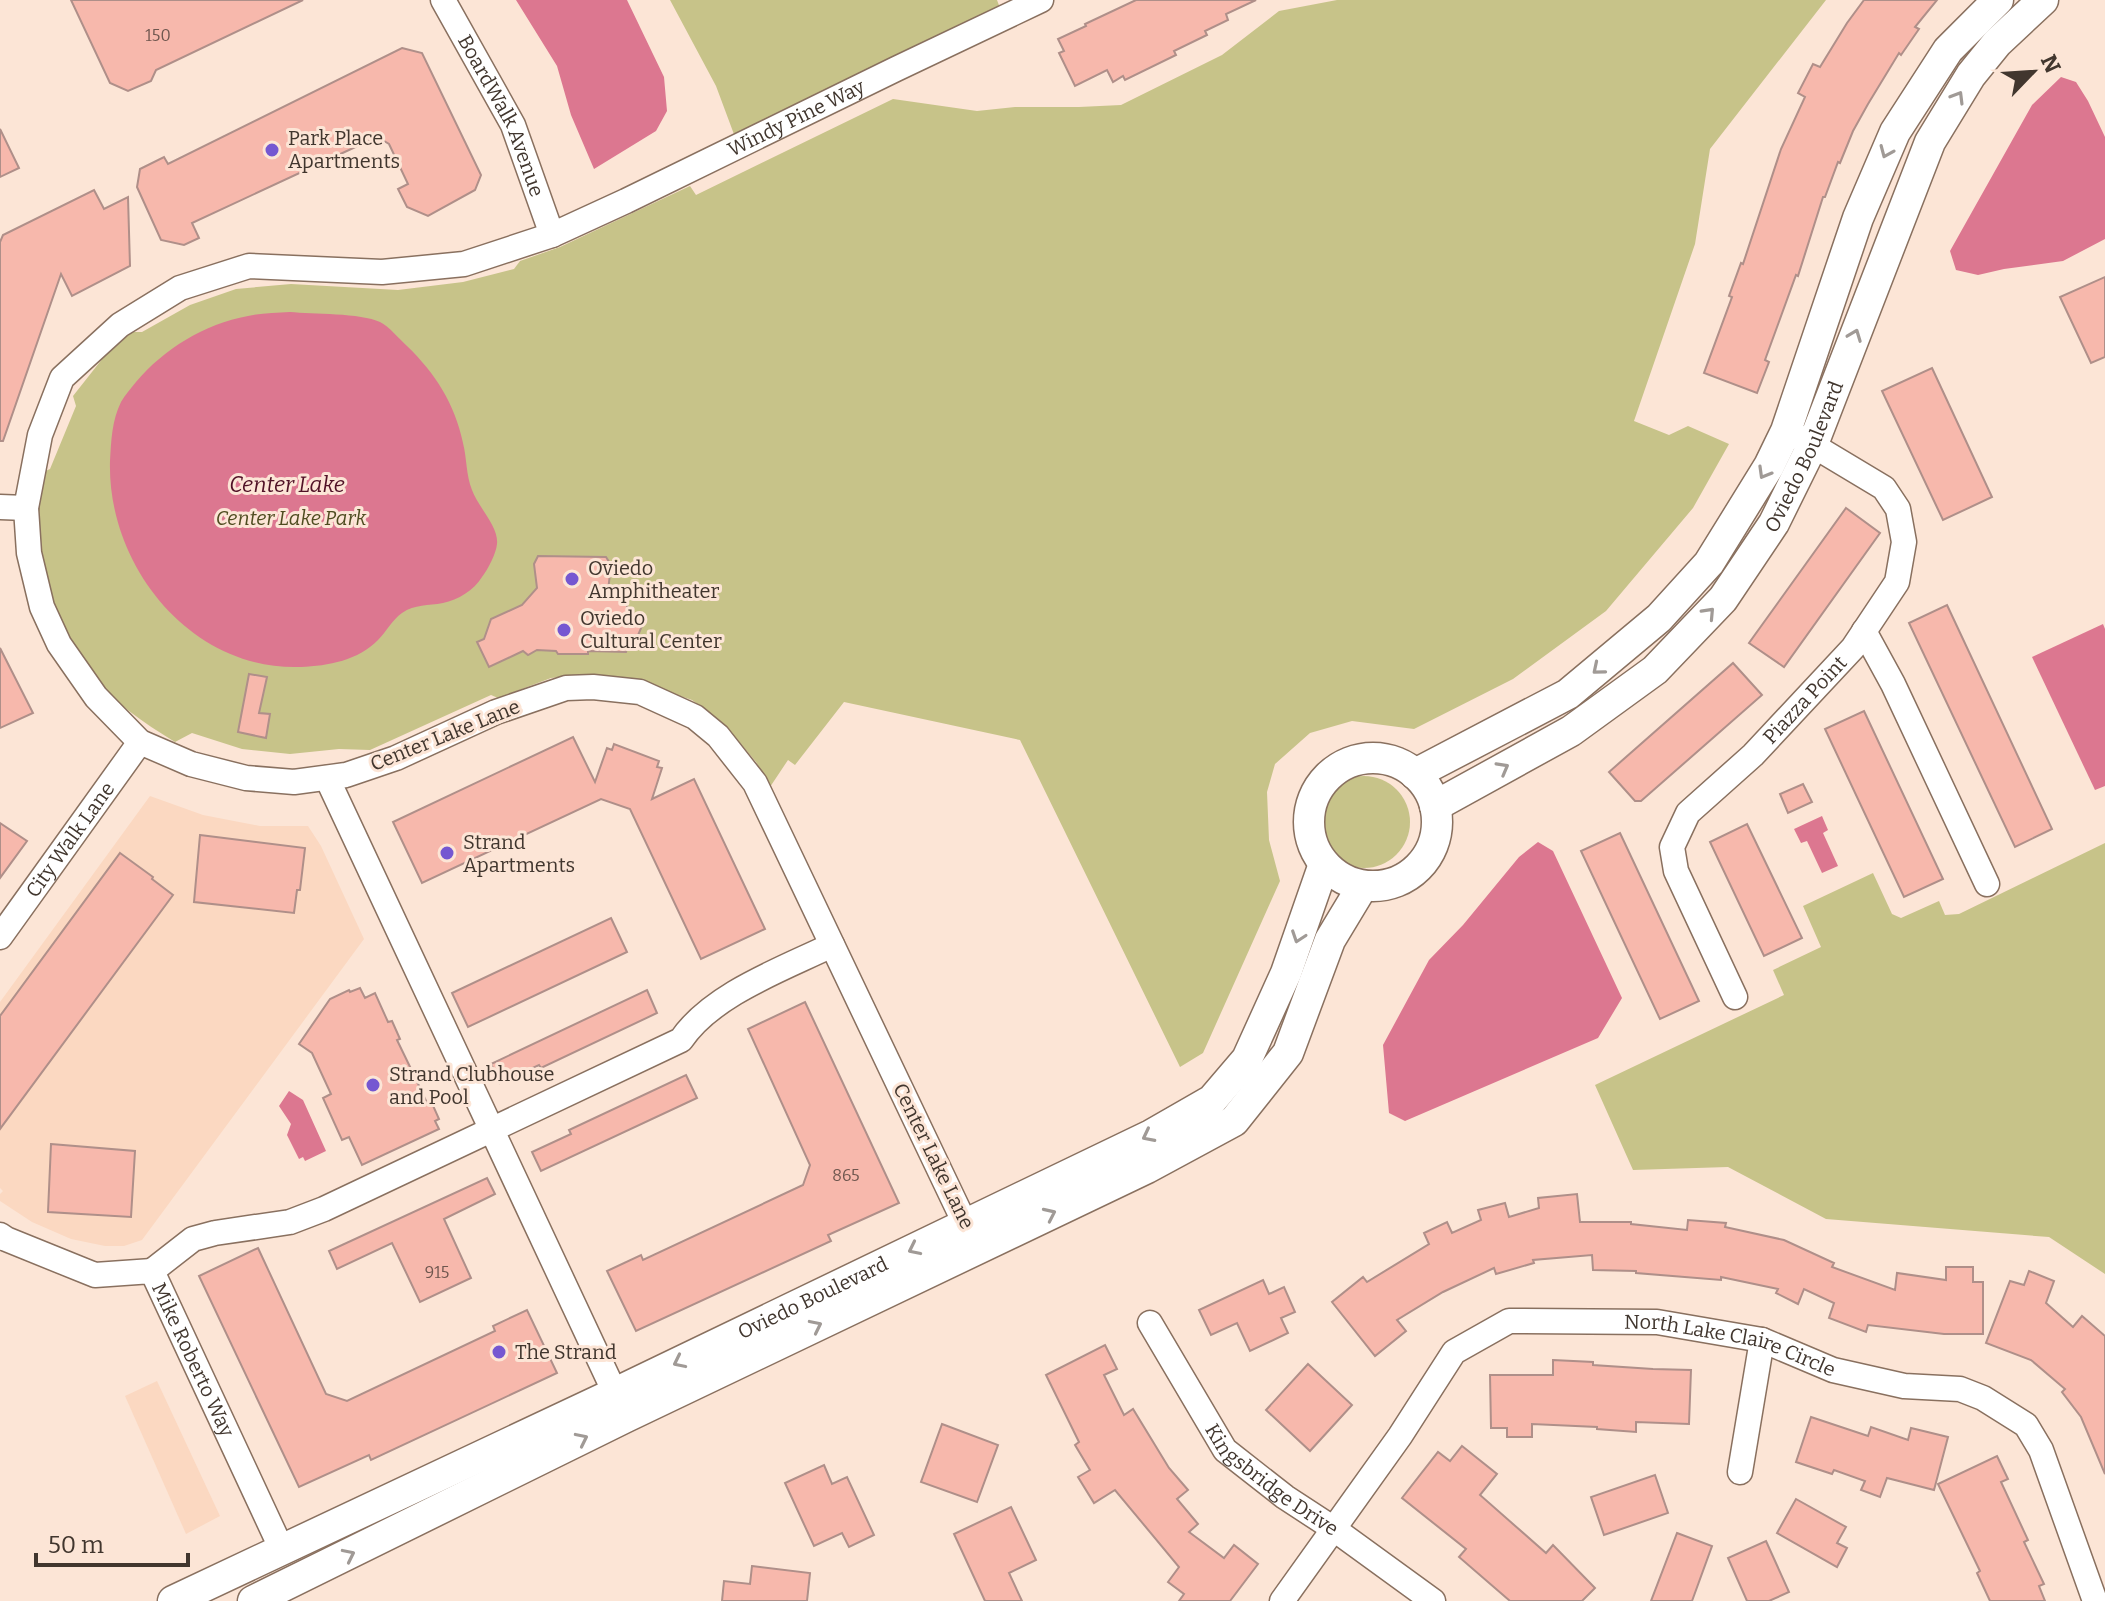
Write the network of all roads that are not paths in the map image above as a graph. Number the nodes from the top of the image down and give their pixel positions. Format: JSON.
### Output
{"nodes":[{"id":1,"x":443,"y":0,"type":"edge"},
{"id":2,"x":1041,"y":0,"type":"edge"},
{"id":3,"x":1998,"y":0,"type":"edge"},
{"id":4,"x":2043,"y":0,"type":"edge"},
{"id":5,"x":1013,"y":6,"type":"edge"},
{"id":6,"x":552,"y":235,"type":"junction"},
{"id":7,"x":1786,"y":431,"type":"junction"},
{"id":8,"x":1813,"y":444,"type":"junction"},
{"id":9,"x":0,"y":507,"type":"edge"},
{"id":10,"x":26,"y":508,"type":"junction"},
{"id":11,"x":1864,"y":631,"type":"junction"},
{"id":12,"x":140,"y":742,"type":"junction"},
{"id":13,"x":1415,"y":774,"type":"junction"},
{"id":14,"x":327,"y":778,"type":"junction"},
{"id":15,"x":1435,"y":806,"type":"junction"},
{"id":16,"x":1324,"y":864,"type":"junction"},
{"id":17,"x":1987,"y":884,"type":"dead end"},
{"id":18,"x":1362,"y":887,"type":"junction"},
{"id":19,"x":0,"y":937,"type":"edge"},
{"id":20,"x":832,"y":945,"type":"junction"},
{"id":21,"x":1735,"y":997,"type":"dead end"},
{"id":22,"x":491,"y":1129,"type":"junction"},
{"id":23,"x":0,"y":1235,"type":"edge"},
{"id":24,"x":973,"y":1235,"type":"junction"},
{"id":25,"x":152,"y":1271,"type":"junction"},
{"id":26,"x":1150,"y":1323,"type":"dead end"},
{"id":27,"x":1762,"y":1340,"type":"junction"},
{"id":28,"x":621,"y":1405,"type":"junction"},
{"id":29,"x":1740,"y":1472,"type":"dead end"},
{"id":30,"x":1334,"y":1529,"type":"junction"},
{"id":31,"x":282,"y":1550,"type":"junction"},
{"id":32,"x":296,"y":1581,"type":"junction"},
{"id":33,"x":173,"y":1601,"type":"edge"},
{"id":34,"x":253,"y":1601,"type":"edge"},
{"id":35,"x":1282,"y":1601,"type":"edge"},
{"id":36,"x":1433,"y":1601,"type":"edge"},
{"id":37,"x":2095,"y":1601,"type":"edge"}],
"edges":[{"from":1,"to":6,"type":"street","name":"BoardWalk Avenue"},
{"from":2,"to":5,"type":"street","name":"Windy Pine Way"},
{"from":3,"to":7,"type":"street","name":"Oviedo Boulevard","one_way":true},
{"from":8,"to":4,"type":"street","name":"Oviedo Boulevard","one_way":true},
{"from":5,"to":6,"type":"street","name":"Windy Pine Way"},
{"from":6,"to":10,"type":"street","name":"Center Lake Lane"},
{"from":7,"to":8,"type":"street","name":"Piazza Point"},
{"from":7,"to":13,"type":"street","name":"Oviedo Boulevard","one_way":true},
{"from":8,"to":11,"type":"street","name":"Piazza Point"},
{"from":15,"to":8,"type":"street","name":"Oviedo Boulevard","one_way":true},
{"from":9,"to":10,"type":"street"},
{"from":10,"to":12,"type":"street","name":"Center Lake Lane"},
{"from":11,"to":17,"type":"street"},
{"from":11,"to":21,"type":"street","name":"Piazza Point"},
{"from":12,"to":14,"type":"street","name":"Center Lake Lane"},
{"from":12,"to":19,"type":"street","name":"City Walk Lane"},
{"from":13,"to":15,"type":"street"},
{"from":13,"to":16,"type":"street"},
{"from":14,"to":20,"type":"street","name":"Center Lake Lane"},
{"from":14,"to":22,"type":"street"},
{"from":15,"to":18,"type":"street"},
{"from":16,"to":18,"type":"street"},
{"from":16,"to":24,"type":"street","name":"Oviedo Boulevard","one_way":true},
{"from":24,"to":18,"type":"street","name":"Oviedo Boulevard","one_way":true},
{"from":20,"to":22,"type":"street"},
{"from":20,"to":24,"type":"street","name":"Center Lake Lane"},
{"from":22,"to":25,"type":"street"},
{"from":22,"to":28,"type":"street"},
{"from":23,"to":25,"type":"street","name":"Mike Roberto Way"},
{"from":24,"to":28,"type":"street","name":"Oviedo Boulevard"},
{"from":25,"to":31,"type":"street","name":"Mike Roberto Way"},
{"from":26,"to":30,"type":"street","name":"Kingsbridge Drive"},
{"from":27,"to":29,"type":"street"},
{"from":27,"to":30,"type":"street","name":"North Lake Claire Circle"},
{"from":27,"to":37,"type":"street","name":"North Lake Claire Circle"},
{"from":28,"to":31,"type":"street","name":"Oviedo Boulevard"},
{"from":32,"to":28,"type":"street","name":"Oviedo Boulevard","one_way":true},
{"from":30,"to":35,"type":"street","name":"North Lake Claire Circle"},
{"from":30,"to":36,"type":"street","name":"Kingsbridge Drive"},
{"from":31,"to":32,"type":"street"},
{"from":31,"to":33,"type":"street","name":"Oviedo Boulevard"},
{"from":32,"to":34,"type":"street","name":"Oviedo Boulevard"}]}
